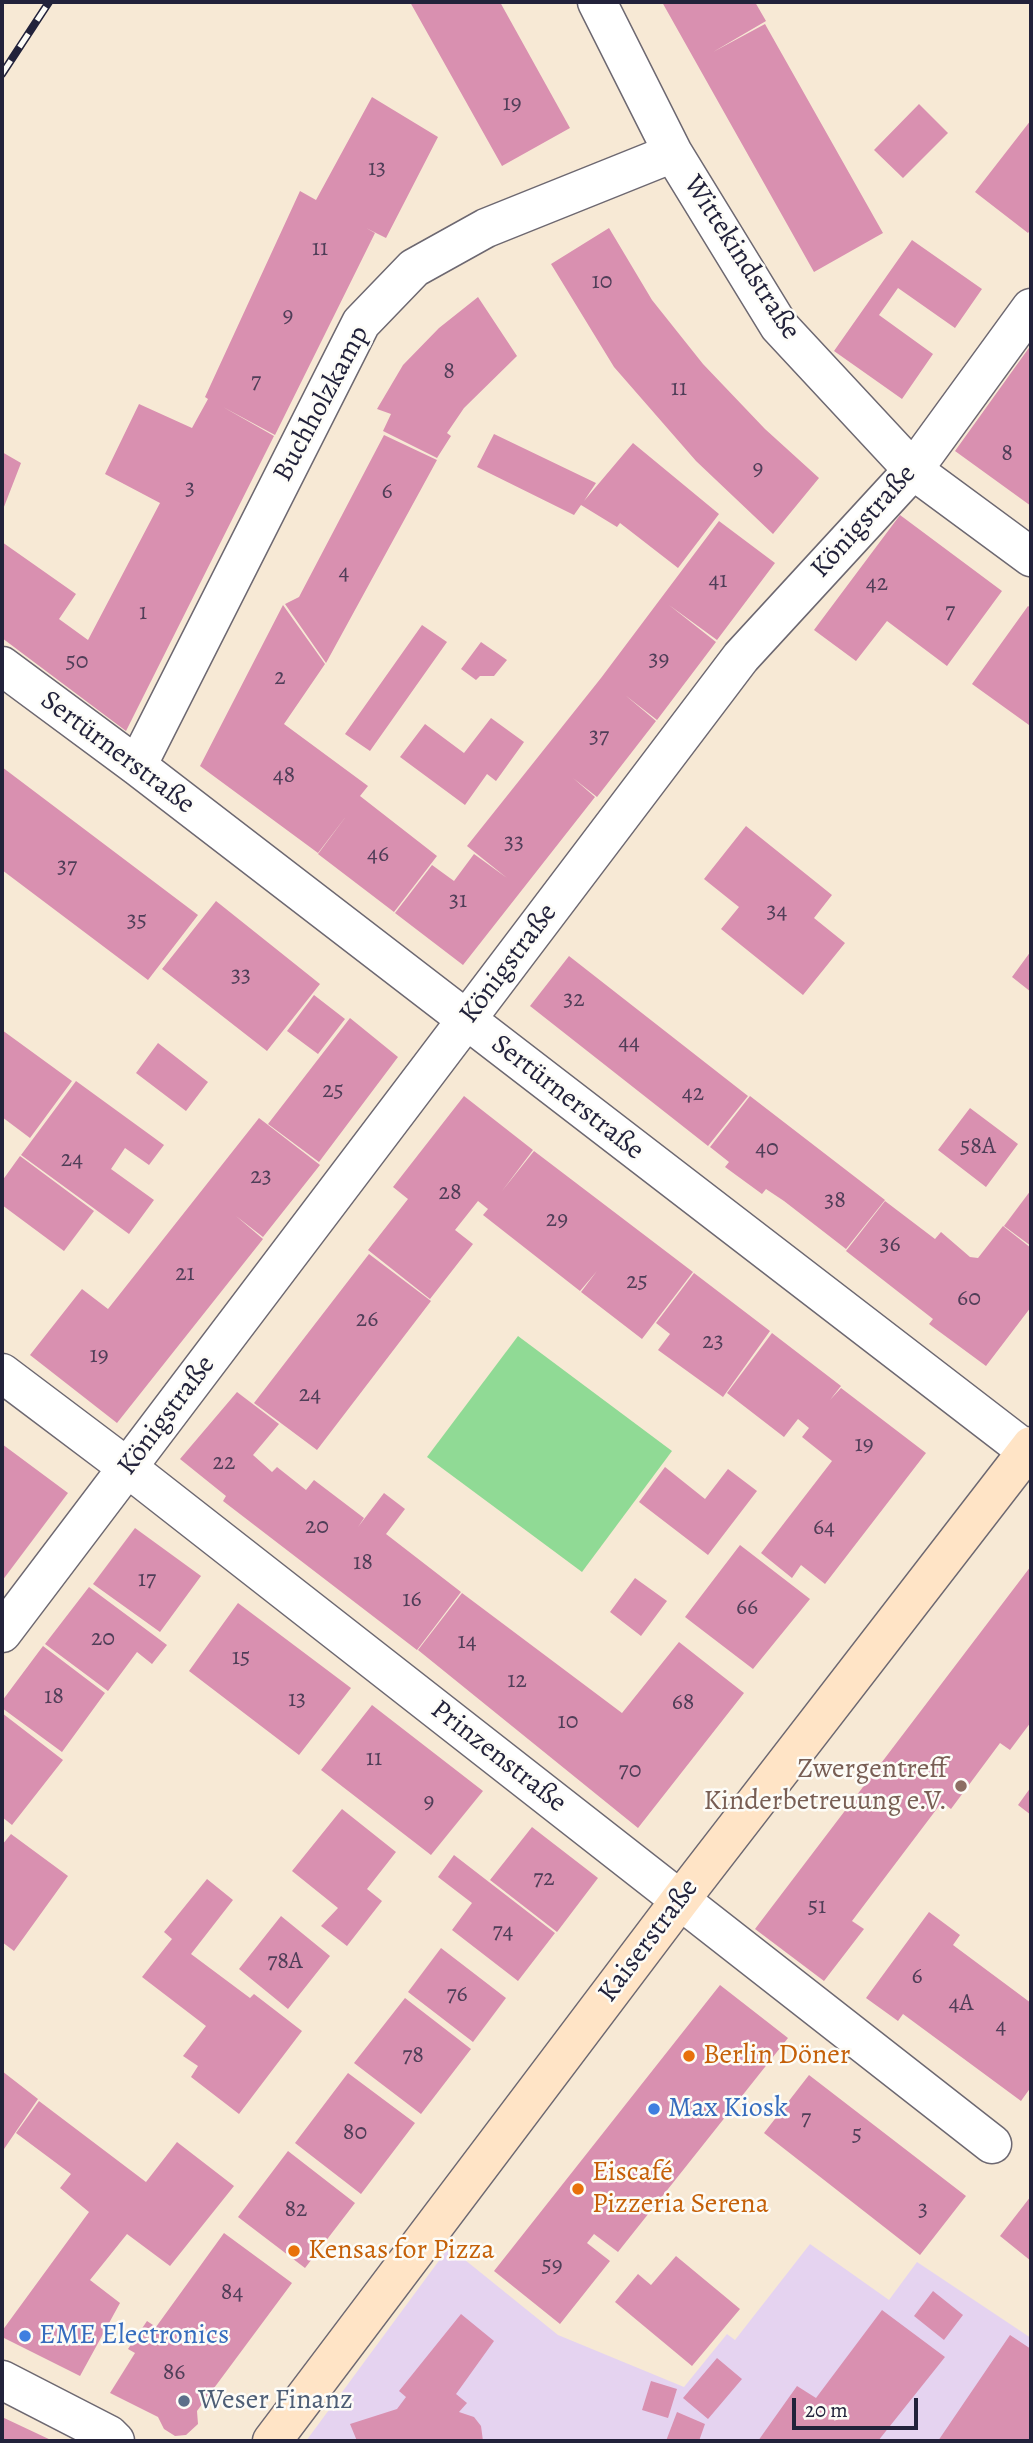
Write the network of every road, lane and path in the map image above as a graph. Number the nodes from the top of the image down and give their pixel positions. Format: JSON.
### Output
{"nodes":[{"id":1,"x":597,"y":2,"type":"edge"},
{"id":2,"x":673,"y":153,"type":"junction"},
{"id":3,"x":1031,"y":308,"type":"edge"},
{"id":4,"x":913,"y":470,"type":"junction"},
{"id":5,"x":1031,"y":556,"type":"edge"},
{"id":6,"x":2,"y":666,"type":"edge"},
{"id":7,"x":137,"y":766,"type":"junction"},
{"id":8,"x":467,"y":1021,"type":"junction"},
{"id":9,"x":2,"y":1373,"type":"edge"},
{"id":10,"x":1030,"y":1450,"type":"edge"},
{"id":11,"x":128,"y":1468,"type":"junction"},
{"id":12,"x":2,"y":1633,"type":"edge"},
{"id":13,"x":681,"y":1899,"type":"junction"},
{"id":14,"x":992,"y":2144,"type":"dead end"},
{"id":15,"x":2,"y":2380,"type":"edge"},
{"id":16,"x":115,"y":2441,"type":"edge"},
{"id":17,"x":272,"y":2441,"type":"edge"}],
"edges":[{"from":1,"to":2,"type":"street","name":"Wittekindstraße"},
{"from":2,"to":4,"type":"street","name":"Wittekindstraße"},
{"from":2,"to":7,"type":"street","name":"Buchholzkamp"},
{"from":3,"to":4,"type":"street","name":"Königstraße"},
{"from":4,"to":5,"type":"street","name":"Wittekindstraße"},
{"from":4,"to":8,"type":"street","name":"Königstraße"},
{"from":6,"to":7,"type":"street","name":"Sertürnerstraße"},
{"from":7,"to":8,"type":"street","name":"Sertürnerstraße"},
{"from":8,"to":10,"type":"street","name":"Sertürnerstraße"},
{"from":8,"to":11,"type":"street","name":"Königstraße"},
{"from":9,"to":11,"type":"street","name":"Prinzenstraße"},
{"from":10,"to":13,"type":"main road","name":"Kaiserstraße"},
{"from":11,"to":12,"type":"street","name":"Königstraße"},
{"from":11,"to":13,"type":"street","name":"Prinzenstraße"},
{"from":13,"to":14,"type":"street","name":"Prinzenstraße"},
{"from":13,"to":17,"type":"main road","name":"Kaiserstraße"},
{"from":15,"to":16,"type":"street"}]}
